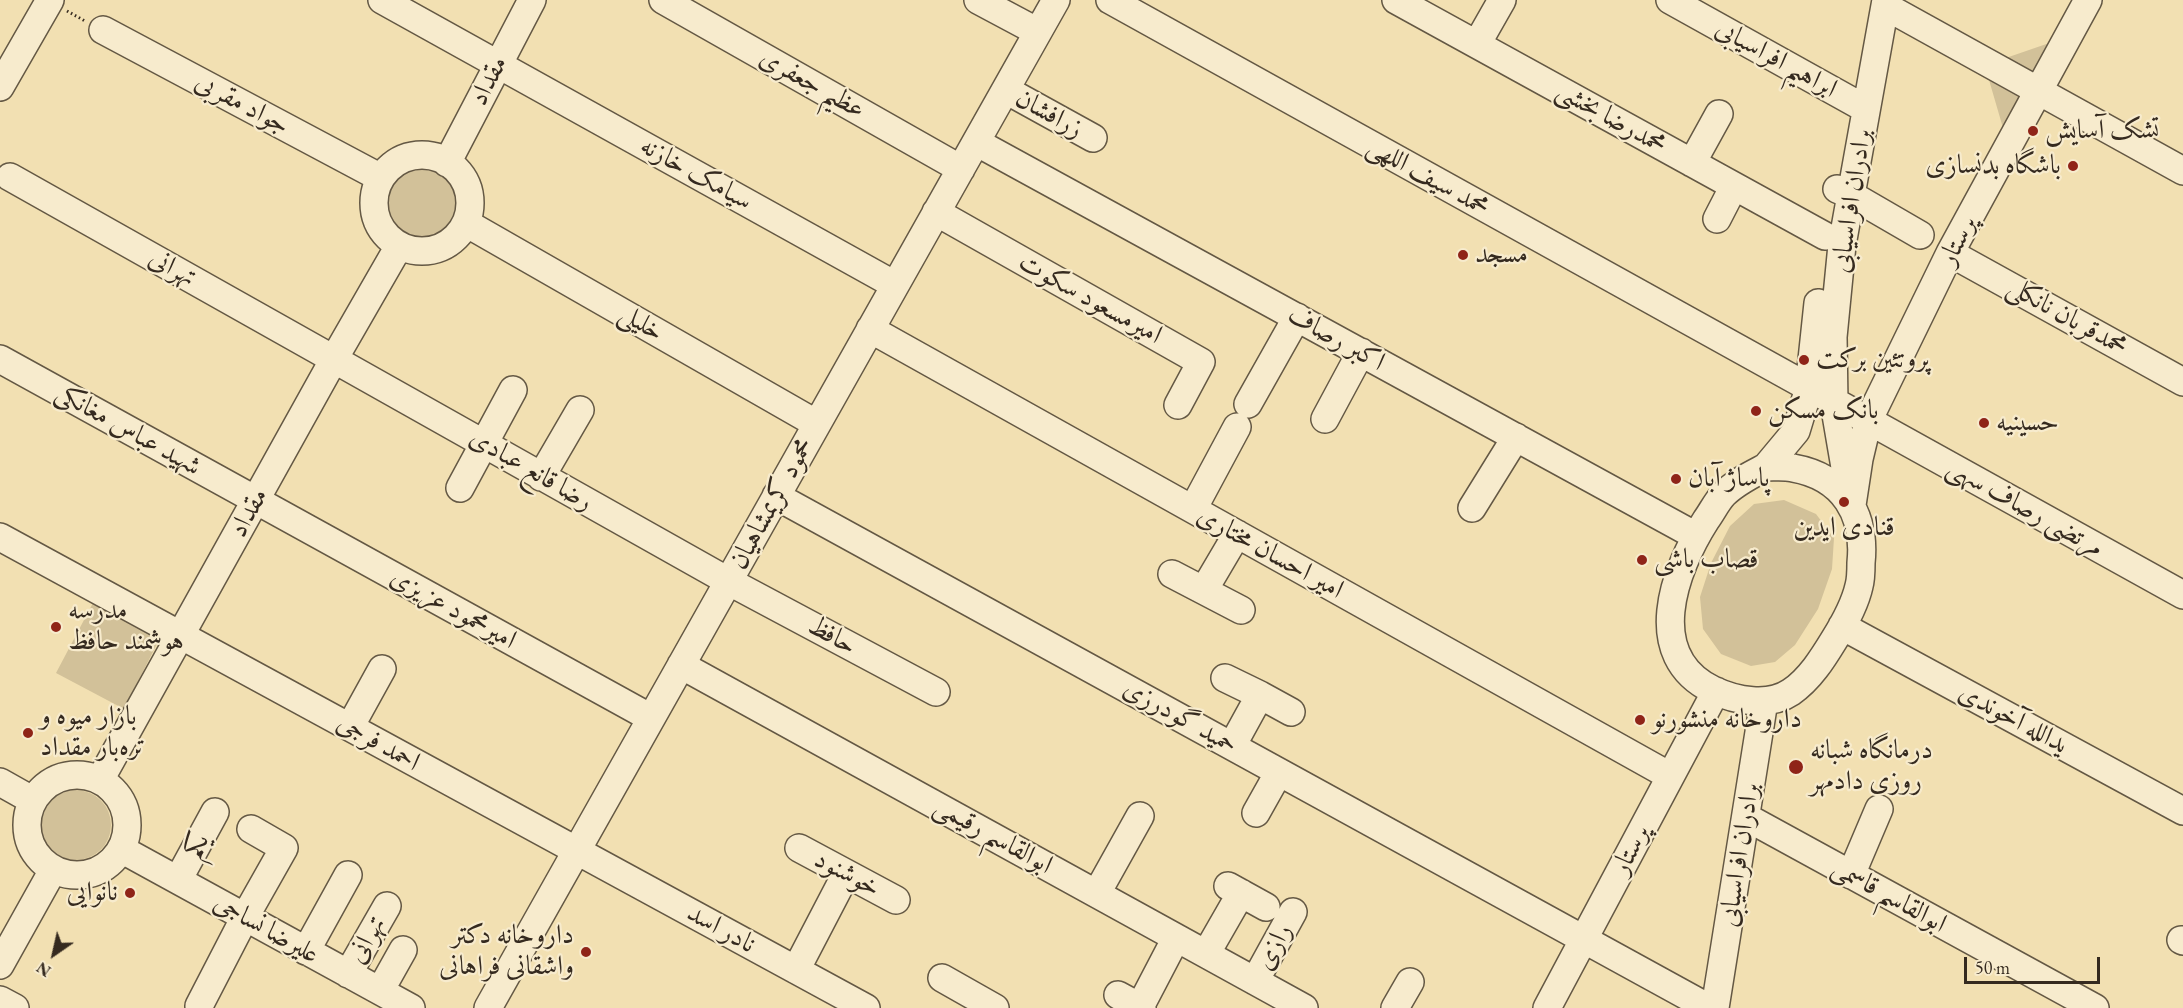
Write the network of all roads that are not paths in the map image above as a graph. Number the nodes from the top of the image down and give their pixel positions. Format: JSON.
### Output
{"nodes":[{"id":1,"x":382,"y":0,"type":"edge"},
{"id":2,"x":532,"y":0,"type":"edge"},
{"id":3,"x":663,"y":0,"type":"edge"},
{"id":4,"x":978,"y":0,"type":"edge"},
{"id":5,"x":1056,"y":0,"type":"edge"},
{"id":6,"x":1110,"y":0,"type":"edge"},
{"id":7,"x":1396,"y":0,"type":"edge"},
{"id":8,"x":1502,"y":0,"type":"edge"},
{"id":9,"x":1670,"y":0,"type":"edge"},
{"id":10,"x":2088,"y":0,"type":"edge"},
{"id":11,"x":49,"y":1,"type":"edge"},
{"id":12,"x":1880,"y":2,"type":"edge"},
{"id":13,"x":103,"y":30,"type":"road end"},
{"id":14,"x":1038,"y":32,"type":"junction"},
{"id":15,"x":1477,"y":44,"type":"junction"},
{"id":16,"x":9,"y":51,"type":"edge"},
{"id":17,"x":498,"y":64,"type":"junction"},
{"id":18,"x":0,"y":87,"type":"edge"},
{"id":19,"x":1006,"y":90,"type":"junction"},
{"id":20,"x":2039,"y":91,"type":"junction"},
{"id":21,"x":1859,"y":105,"type":"junction"},
{"id":22,"x":1719,"y":114,"type":"dead end"},
{"id":23,"x":1093,"y":138,"type":"dead end"},
{"id":24,"x":976,"y":142,"type":"junction"},
{"id":25,"x":447,"y":163,"type":"junction"},
{"id":26,"x":1692,"y":163,"type":"junction"},
{"id":27,"x":961,"y":169,"type":"junction"},
{"id":28,"x":2183,"y":171,"type":"edge"},
{"id":29,"x":10,"y":177,"type":"dead end"},
{"id":30,"x":381,"y":178,"type":"junction"},
{"id":31,"x":1734,"y":186,"type":"junction"},
{"id":32,"x":1843,"y":191,"type":"junction"},
{"id":33,"x":936,"y":213,"type":"junction"},
{"id":34,"x":1718,"y":219,"type":"dead end"},
{"id":35,"x":466,"y":223,"type":"junction"},
{"id":36,"x":1920,"y":235,"type":"dead end"},
{"id":37,"x":1826,"y":236,"type":"junction"},
{"id":38,"x":399,"y":246,"type":"junction"},
{"id":39,"x":1950,"y":253,"type":"junction"},
{"id":40,"x":895,"y":285,"type":"junction"},
{"id":41,"x":1297,"y":317,"type":"junction"},
{"id":42,"x":870,"y":329,"type":"junction"},
{"id":43,"x":1361,"y":352,"type":"junction"},
{"id":44,"x":0,"y":359,"type":"edge"},
{"id":45,"x":334,"y":359,"type":"junction"},
{"id":46,"x":2183,"y":382,"type":"edge"},
{"id":47,"x":1809,"y":388,"type":"junction"},
{"id":48,"x":513,"y":390,"type":"dead end"},
{"id":49,"x":1834,"y":403,"type":"junction"},
{"id":50,"x":1178,"y":405,"type":"dead end"},
{"id":51,"x":580,"y":410,"type":"dead end"},
{"id":52,"x":1325,"y":419,"type":"dead end"},
{"id":53,"x":1868,"y":422,"type":"junction"},
{"id":54,"x":817,"y":424,"type":"junction"},
{"id":55,"x":1516,"y":437,"type":"junction"},
{"id":56,"x":483,"y":443,"type":"junction"},
{"id":57,"x":1766,"y":467,"type":"junction"},
{"id":58,"x":542,"y":477,"type":"junction"},
{"id":59,"x":460,"y":488,"type":"dead end"},
{"id":60,"x":776,"y":496,"type":"junction"},
{"id":61,"x":255,"y":500,"type":"junction"},
{"id":62,"x":1852,"y":505,"type":"junction"},
{"id":63,"x":1472,"y":508,"type":"dead end"},
{"id":64,"x":1193,"y":509,"type":"junction"},
{"id":65,"x":1237,"y":534,"type":"junction"},
{"id":66,"x":1696,"y":536,"type":"junction"},
{"id":67,"x":0,"y":537,"type":"edge"},
{"id":68,"x":1172,"y":574,"type":"dead end"},
{"id":69,"x":728,"y":581,"type":"junction"},
{"id":70,"x":1204,"y":591,"type":"junction"},
{"id":71,"x":2183,"y":595,"type":"edge"},
{"id":72,"x":1241,"y":609,"type":"dead end"},
{"id":73,"x":1842,"y":626,"type":"junction"},
{"id":74,"x":180,"y":635,"type":"junction"},
{"id":75,"x":681,"y":665,"type":"junction"},
{"id":76,"x":382,"y":669,"type":"dead end"},
{"id":77,"x":1225,"y":678,"type":"dead end"},
{"id":78,"x":1716,"y":691,"type":"junction"},
{"id":79,"x":936,"y":692,"type":"dead end"},
{"id":80,"x":1260,"y":695,"type":"junction"},
{"id":81,"x":1764,"y":701,"type":"junction"},
{"id":82,"x":1292,"y":712,"type":"dead end"},
{"id":83,"x":651,"y":718,"type":"junction"},
{"id":84,"x":350,"y":727,"type":"junction"},
{"id":85,"x":1232,"y":746,"type":"junction"},
{"id":86,"x":1279,"y":772,"type":"junction"},
{"id":87,"x":1670,"y":776,"type":"junction"},
{"id":88,"x":100,"y":780,"type":"junction"},
{"id":89,"x":0,"y":782,"type":"edge"},
{"id":90,"x":32,"y":800,"type":"junction"},
{"id":91,"x":1879,"y":808,"type":"dead end"},
{"id":92,"x":2183,"y":811,"type":"edge"},
{"id":93,"x":215,"y":812,"type":"dead end"},
{"id":94,"x":1256,"y":813,"type":"dead end"},
{"id":95,"x":1140,"y":816,"type":"dead end"},
{"id":96,"x":1746,"y":818,"type":"junction"},
{"id":97,"x":251,"y":829,"type":"dead end"},
{"id":98,"x":799,"y":848,"type":"dead end"},
{"id":99,"x":122,"y":849,"type":"junction"},
{"id":100,"x":576,"y":851,"type":"junction"},
{"id":101,"x":53,"y":870,"type":"junction"},
{"id":102,"x":846,"y":874,"type":"junction"},
{"id":103,"x":348,"y":875,"type":"dead end"},
{"id":104,"x":1851,"y":875,"type":"junction"},
{"id":105,"x":178,"y":880,"type":"junction"},
{"id":106,"x":1097,"y":893,"type":"junction"},
{"id":107,"x":896,"y":900,"type":"dead end"},
{"id":108,"x":387,"y":906,"type":"dead end"},
{"id":109,"x":1266,"y":907,"type":"dead end"},
{"id":110,"x":1293,"y":912,"type":"dead end"},
{"id":111,"x":245,"y":917,"type":"junction"},
{"id":112,"x":9,"y":928,"type":"edge"},
{"id":113,"x":1176,"y":938,"type":"junction"},
{"id":114,"x":1584,"y":939,"type":"junction"},
{"id":115,"x":403,"y":950,"type":"dead end"},
{"id":116,"x":306,"y":951,"type":"junction"},
{"id":117,"x":1206,"y":954,"type":"junction"},
{"id":118,"x":0,"y":965,"type":"edge"},
{"id":119,"x":796,"y":970,"type":"junction"},
{"id":120,"x":348,"y":974,"type":"junction"},
{"id":121,"x":942,"y":978,"type":"dead end"},
{"id":122,"x":1255,"y":981,"type":"junction"},
{"id":123,"x":1410,"y":982,"type":"dead end"},
{"id":124,"x":380,"y":991,"type":"junction"},
{"id":125,"x":0,"y":1000,"type":"edge"},
{"id":126,"x":967,"y":1001,"type":"edge"},
{"id":127,"x":1277,"y":1002,"type":"edge"},
{"id":128,"x":1133,"y":1004,"type":"edge"},
{"id":129,"x":199,"y":1006,"type":"dead end"},
{"id":130,"x":15,"y":1008,"type":"edge"},
{"id":131,"x":411,"y":1008,"type":"edge"},
{"id":132,"x":488,"y":1008,"type":"edge"},
{"id":133,"x":866,"y":1008,"type":"edge"},
{"id":134,"x":995,"y":1008,"type":"edge"},
{"id":135,"x":1304,"y":1008,"type":"edge"},
{"id":136,"x":1395,"y":1008,"type":"edge"},
{"id":137,"x":1547,"y":1008,"type":"edge"},
{"id":138,"x":1709,"y":1008,"type":"edge"},
{"id":139,"x":1715,"y":1008,"type":"edge"},
{"id":140,"x":2095,"y":1008,"type":"edge"}],
"edges":[{"from":1,"to":17,"type":"street","name":"سیامک خازنه"},
{"from":2,"to":17,"type":"street","name":"مقداد"},
{"from":3,"to":27,"type":"street","name":"عظیم جعفری"},
{"from":4,"to":14,"type":"street"},
{"from":5,"to":14,"type":"street","name":"محمود کریمشاهیان"},
{"from":6,"to":47,"type":"street","name":"محمد سیف اللهی"},
{"from":7,"to":15,"type":"street","name":"محمدرضا بخشی"},
{"from":8,"to":15,"type":"street"},
{"from":9,"to":21,"type":"street","name":"ابراهیم افراسیابی"},
{"from":10,"to":20,"type":"street","name":"پرستار"},
{"from":11,"to":16,"type":"street"},
{"from":12,"to":20,"type":"street"},
{"from":12,"to":21,"type":"street","name":"برادران افراسیابی"},
{"from":13,"to":30,"type":"street","name":"جواد مقربی"},
{"from":14,"to":19,"type":"street","name":"محمود کریمشاهیان"},
{"from":15,"to":26,"type":"street","name":"محمدرضا بخشی"},
{"from":16,"to":18,"type":"street"},
{"from":17,"to":25,"type":"street","name":"مقداد"},
{"from":17,"to":40,"type":"street","name":"سیامک خازنه"},
{"from":19,"to":23,"type":"street","name":"زرافشان"},
{"from":19,"to":24,"type":"street","name":"محمود کریمشاهیان"},
{"from":20,"to":28,"type":"street"},
{"from":20,"to":39,"type":"street","name":"پرستار"},
{"from":21,"to":32,"type":"street","name":"برادران افراسیابی"},
{"from":22,"to":26,"type":"street"},
{"from":24,"to":27,"type":"street","name":"محمود کریمشاهیان"},
{"from":24,"to":41,"type":"street","name":"اکبر رصاف"},
{"from":25,"to":30,"type":"street"},
{"from":25,"to":35,"type":"street"},
{"from":26,"to":31,"type":"street","name":"محمدرضا بخشی"},
{"from":27,"to":33,"type":"street","name":"محمود کریمشاهیان"},
{"from":29,"to":45,"type":"street","name":"تهرانی"},
{"from":30,"to":38,"type":"street"},
{"from":31,"to":34,"type":"street"},
{"from":31,"to":37,"type":"street","name":"محمدرضا بخشی"},
{"from":32,"to":36,"type":"street"},
{"from":32,"to":37,"type":"street","name":"برادران افراسیابی"},
{"from":32,"to":49,"type":"street","name":"برادران افراسیابی"},
{"from":33,"to":40,"type":"street","name":"محمود کریمشاهیان"},
{"from":33,"to":50,"type":"street","name":"امیرمسعود سکوت"},
{"from":35,"to":38,"type":"street"},
{"from":35,"to":54,"type":"street","name":"خلیلی"},
{"from":37,"to":47,"type":"street","name":"برادران افراسیابی"},
{"from":38,"to":45,"type":"street","name":"مقداد"},
{"from":39,"to":46,"type":"street","name":"محمدقربان نانکلی"},
{"from":39,"to":53,"type":"street","name":"پرستار"},
{"from":40,"to":42,"type":"street","name":"محمود کریمشاهیان"},
{"from":41,"to":43,"type":"street","name":"اکبر رصاف"},
{"from":41,"to":64,"type":"street"},
{"from":42,"to":54,"type":"street","name":"محمود کریمشاهیان"},
{"from":42,"to":64,"type":"street","name":"امیر احسان مختاری"},
{"from":43,"to":52,"type":"street"},
{"from":43,"to":55,"type":"street","name":"اکبر رصاف"},
{"from":44,"to":61,"type":"street","name":"شهید عباس مغانکی"},
{"from":45,"to":56,"type":"street","name":"رضا قانع عبادی"},
{"from":45,"to":61,"type":"street","name":"مقداد"},
{"from":47,"to":49,"type":"street","name":"محمد سیف اللهی"},
{"from":47,"to":57,"type":"street","name":"برادران افراسیابی"},
{"from":48,"to":56,"type":"street"},
{"from":49,"to":53,"type":"street","name":"مرتضی رصاف سهی"},
{"from":49,"to":62,"type":"street","name":"برادران افراسیابی"},
{"from":51,"to":58,"type":"street"},
{"from":53,"to":62,"type":"street","name":"پرستار"},
{"from":53,"to":71,"type":"street","name":"مرتضی رصاف سهی"},
{"from":54,"to":60,"type":"street","name":"محمود کریمشاهیان"},
{"from":55,"to":63,"type":"street"},
{"from":55,"to":66,"type":"street","name":"اکبر رصاف"},
{"from":56,"to":58,"type":"street","name":"رضا قانع عبادی"},
{"from":56,"to":59,"type":"street"},
{"from":57,"to":62,"type":"street"},
{"from":57,"to":66,"type":"street"},
{"from":58,"to":69,"type":"street","name":"رضا قانع عبادی"},
{"from":60,"to":69,"type":"street","name":"محمود کریمشاهیان"},
{"from":60,"to":85,"type":"street","name":"حمید گودرزی"},
{"from":61,"to":74,"type":"street","name":"مقداد"},
{"from":61,"to":83,"type":"street","name":"امیرمحمود عزیزی"},
{"from":62,"to":73,"type":"street"},
{"from":64,"to":65,"type":"street","name":"امیر احسان مختاری"},
{"from":65,"to":70,"type":"street"},
{"from":65,"to":87,"type":"street","name":"امیر احسان مختاری"},
{"from":66,"to":78,"type":"street"},
{"from":67,"to":74,"type":"street","name":"احمد فرجی"},
{"from":68,"to":70,"type":"street"},
{"from":69,"to":75,"type":"street","name":"محمود کریمشاهیان"},
{"from":69,"to":79,"type":"street","name":"حافظ"},
{"from":70,"to":72,"type":"street"},
{"from":73,"to":81,"type":"street"},
{"from":73,"to":92,"type":"street","name":"یدالله آخوندی"},
{"from":74,"to":84,"type":"street","name":"احمد فرجی"},
{"from":74,"to":88,"type":"street","name":"مقداد"},
{"from":75,"to":83,"type":"street","name":"محمود کریمشاهیان"},
{"from":75,"to":106,"type":"street","name":"ابوالقاسم رقیمی"},
{"from":76,"to":84,"type":"street"},
{"from":77,"to":80,"type":"street"},
{"from":78,"to":81,"type":"street"},
{"from":78,"to":87,"type":"street","name":"پرستار"},
{"from":80,"to":82,"type":"street"},
{"from":80,"to":85,"type":"street"},
{"from":81,"to":96,"type":"street","name":"برادران افراسیابی"},
{"from":83,"to":100,"type":"street","name":"محمود کریمشاهیان"},
{"from":84,"to":100,"type":"street","name":"احمد فرجی"},
{"from":85,"to":86,"type":"street","name":"حمید گودرزی"},
{"from":86,"to":94,"type":"street"},
{"from":86,"to":114,"type":"street","name":"حمید گودرزی"},
{"from":87,"to":114,"type":"street","name":"پرستار"},
{"from":88,"to":90,"type":"street"},
{"from":88,"to":99,"type":"street"},
{"from":89,"to":90,"type":"street"},
{"from":90,"to":101,"type":"street"},
{"from":91,"to":104,"type":"street"},
{"from":93,"to":105,"type":"street","name":"یکم"},
{"from":95,"to":106,"type":"street"},
{"from":96,"to":104,"type":"street","name":"ابوالقاسم قاسمی"},
{"from":96,"to":139,"type":"street","name":"برادران افراسیابی"},
{"from":97,"to":111,"type":"street"},
{"from":98,"to":102,"type":"street","name":"خوشنود"},
{"from":99,"to":101,"type":"street"},
{"from":99,"to":105,"type":"street","name":"علیرضا نساجی"},
{"from":100,"to":119,"type":"street","name":"نادر اسد"},
{"from":100,"to":132,"type":"street","name":"محمود کریمشاهیان"},
{"from":101,"to":112,"type":"street"},
{"from":102,"to":107,"type":"street","name":"خوشنود"},
{"from":102,"to":119,"type":"street"},
{"from":103,"to":116,"type":"street"},
{"from":104,"to":140,"type":"street","name":"ابوالقاسم قاسمی"},
{"from":105,"to":111,"type":"street","name":"علیرضا نساجی"},
{"from":106,"to":113,"type":"street","name":"ابوالقاسم رقیمی"},
{"from":108,"to":120,"type":"street","name":"تهرانی"},
{"from":109,"to":117,"type":"street"},
{"from":110,"to":122,"type":"street","name":"رازی"},
{"from":111,"to":116,"type":"street","name":"علیرضا نساجی"},
{"from":111,"to":129,"type":"street"},
{"from":112,"to":118,"type":"street"},
{"from":113,"to":117,"type":"street","name":"ابوالقاسم رقیمی"},
{"from":113,"to":128,"type":"street"},
{"from":114,"to":137,"type":"street","name":"پرستار"},
{"from":114,"to":138,"type":"street","name":"حمید گودرزی"},
{"from":115,"to":124,"type":"street"},
{"from":116,"to":120,"type":"street","name":"علیرضا نساجی"},
{"from":117,"to":122,"type":"street","name":"ابوالقاسم رقیمی"},
{"from":119,"to":133,"type":"street","name":"نادر اسد"},
{"from":120,"to":124,"type":"street","name":"علیرضا نساجی"},
{"from":121,"to":126,"type":"street"},
{"from":122,"to":127,"type":"street","name":"ابوالقاسم رقیمی"},
{"from":123,"to":136,"type":"street"},
{"from":124,"to":131,"type":"street","name":"علیرضا نساجی"},
{"from":125,"to":130,"type":"street"},
{"from":126,"to":134,"type":"street"},
{"from":127,"to":135,"type":"street","name":"ابوالقاسم رقیمی"}]}
